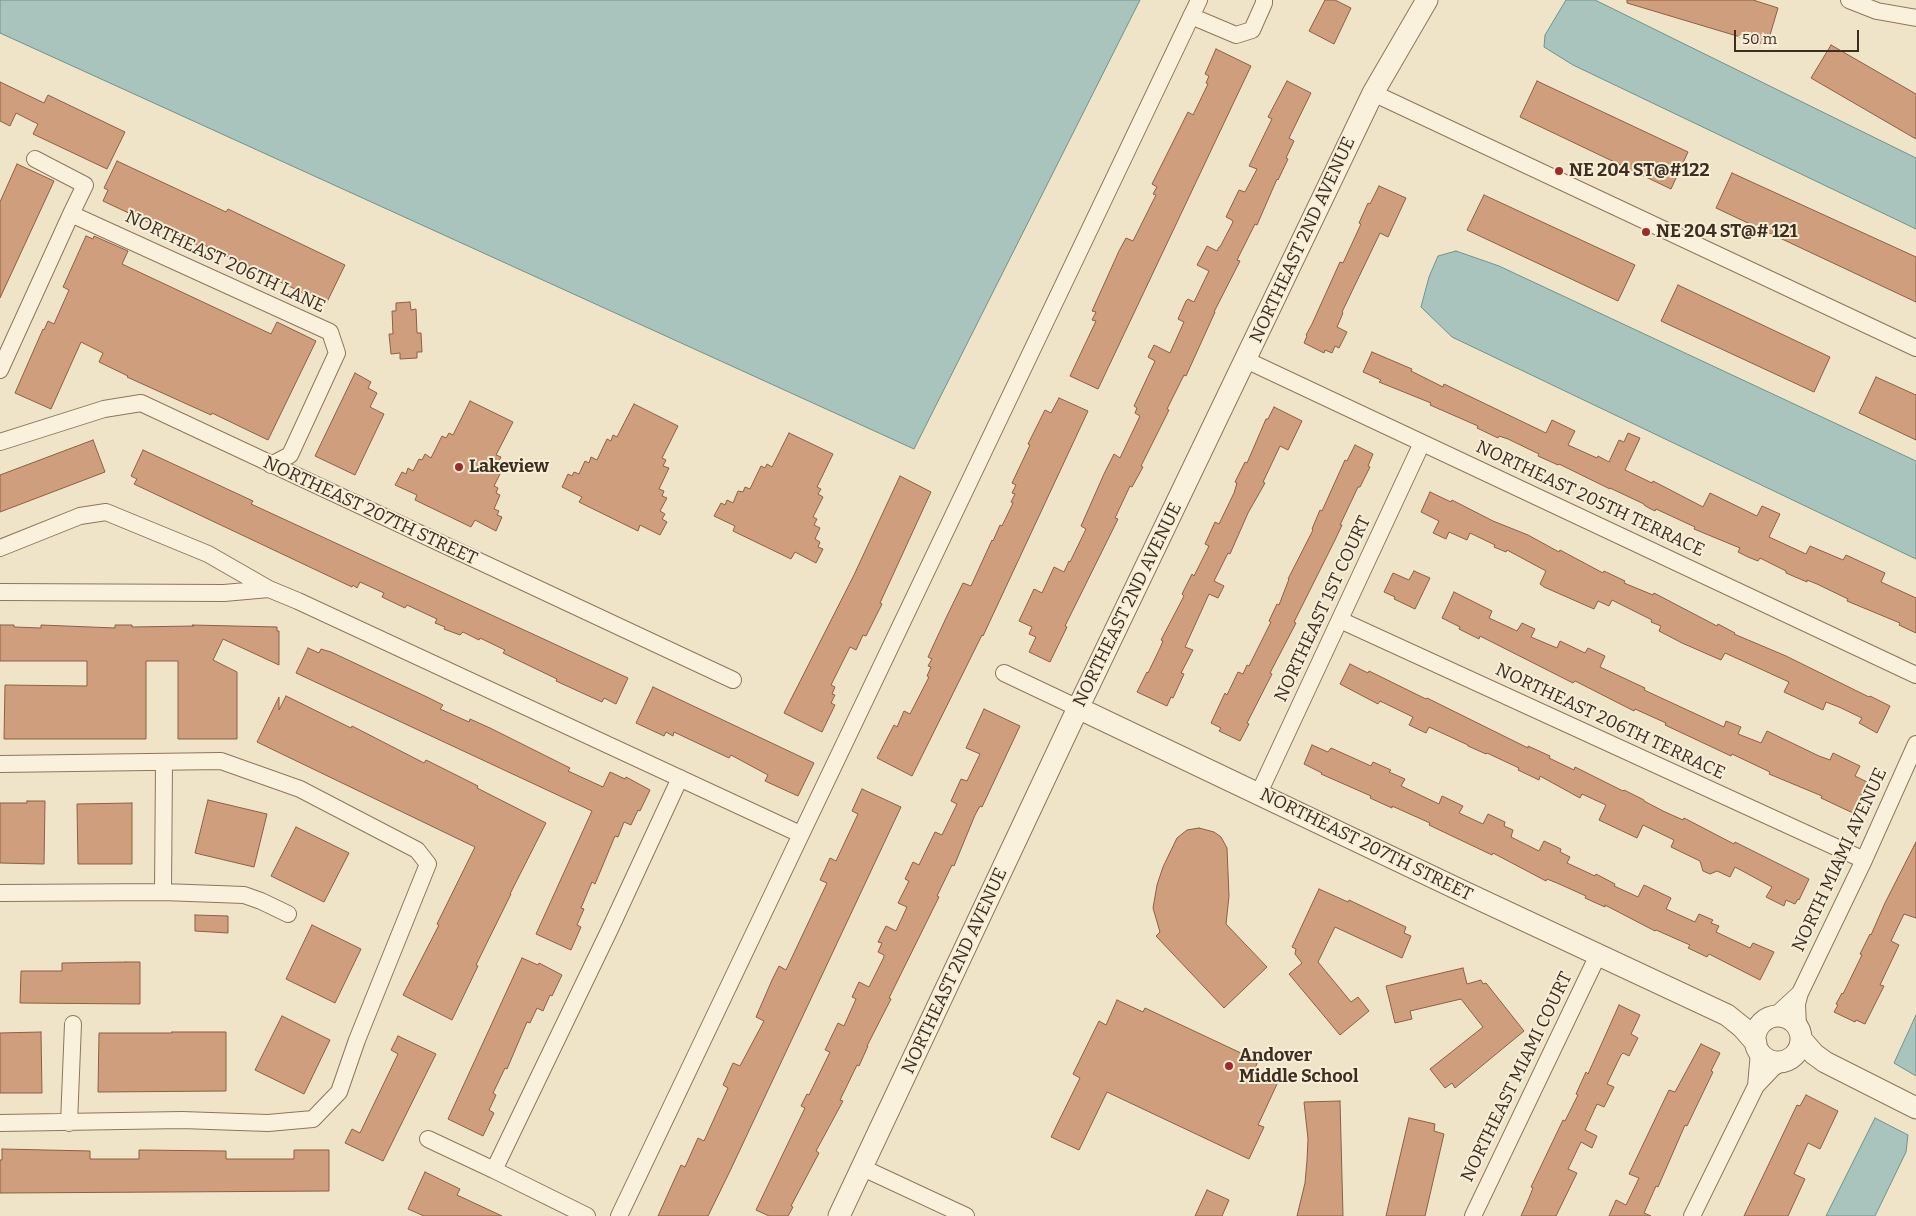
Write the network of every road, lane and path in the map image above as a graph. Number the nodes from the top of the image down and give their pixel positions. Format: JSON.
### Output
{"nodes":[{"id":1,"x":1199,"y":0,"type":"edge"},
{"id":2,"x":1264,"y":0,"type":"edge"},
{"id":3,"x":1427,"y":0,"type":"edge"},
{"id":4,"x":1849,"y":0,"type":"edge"},
{"id":5,"x":1191,"y":16,"type":"junction"},
{"id":6,"x":1916,"y":18,"type":"edge"},
{"id":7,"x":1373,"y":93,"type":"junction"},
{"id":8,"x":35,"y":159,"type":"dead end"},
{"id":9,"x":71,"y":214,"type":"junction"},
{"id":10,"x":1916,"y":348,"type":"edge"},
{"id":11,"x":1246,"y":360,"type":"junction"},
{"id":12,"x":0,"y":370,"type":"edge"},
{"id":13,"x":0,"y":442,"type":"edge"},
{"id":14,"x":1422,"y":443,"type":"junction"},
{"id":15,"x":271,"y":465,"type":"junction"},
{"id":16,"x":0,"y":548,"type":"edge"},
{"id":17,"x":269,"y":589,"type":"junction"},
{"id":18,"x":0,"y":592,"type":"edge"},
{"id":19,"x":1340,"y":620,"type":"junction"},
{"id":20,"x":1004,"y":673,"type":"dead end"},
{"id":21,"x":1916,"y":674,"type":"edge"},
{"id":22,"x":733,"y":680,"type":"dead end"},
{"id":23,"x":1078,"y":708,"type":"junction"},
{"id":24,"x":1916,"y":744,"type":"edge"},
{"id":25,"x":164,"y":762,"type":"junction"},
{"id":26,"x":0,"y":764,"type":"edge"},
{"id":27,"x":680,"y":778,"type":"junction"},
{"id":28,"x":1259,"y":793,"type":"junction"},
{"id":29,"x":800,"y":834,"type":"junction"},
{"id":30,"x":1864,"y":860,"type":"junction"},
{"id":31,"x":163,"y":892,"type":"junction"},
{"id":32,"x":0,"y":893,"type":"edge"},
{"id":33,"x":288,"y":914,"type":"dead end"},
{"id":34,"x":1598,"y":955,"type":"junction"},
{"id":35,"x":1800,"y":993,"type":"junction"},
{"id":36,"x":1728,"y":1015,"type":"junction"},
{"id":37,"x":1771,"y":1018,"type":"junction"},
{"id":38,"x":73,"y":1024,"type":"dead end"},
{"id":39,"x":1799,"y":1033,"type":"junction"},
{"id":40,"x":1758,"y":1047,"type":"junction"},
{"id":41,"x":1787,"y":1060,"type":"junction"},
{"id":42,"x":1824,"y":1062,"type":"junction"},
{"id":43,"x":1756,"y":1086,"type":"junction"},
{"id":44,"x":1916,"y":1108,"type":"edge"},
{"id":45,"x":69,"y":1122,"type":"junction"},
{"id":46,"x":0,"y":1123,"type":"edge"},
{"id":47,"x":428,"y":1139,"type":"dead end"},
{"id":48,"x":863,"y":1168,"type":"junction"},
{"id":49,"x":494,"y":1170,"type":"junction"},
{"id":50,"x":587,"y":1216,"type":"edge"},
{"id":51,"x":619,"y":1216,"type":"edge"},
{"id":52,"x":839,"y":1216,"type":"edge"},
{"id":53,"x":966,"y":1216,"type":"edge"},
{"id":54,"x":1473,"y":1216,"type":"edge"},
{"id":55,"x":1692,"y":1216,"type":"edge"}],
"edges":[{"from":1,"to":5,"type":"street"},
{"from":2,"to":5,"type":"street"},
{"from":3,"to":7,"type":"street","name":"NORTHEAST 2ND AVENUE"},
{"from":4,"to":6,"type":"street"},
{"from":5,"to":29,"type":"street"},
{"from":7,"to":10,"type":"street"},
{"from":7,"to":11,"type":"street","name":"NORTHEAST 2ND AVENUE"},
{"from":8,"to":9,"type":"street"},
{"from":9,"to":12,"type":"street"},
{"from":9,"to":15,"type":"street","name":"NORTHEAST 206TH LANE"},
{"from":11,"to":14,"type":"street","name":"NORTHEAST 205TH TERRACE"},
{"from":11,"to":23,"type":"street","name":"NORTHEAST 2ND AVENUE"},
{"from":13,"to":15,"type":"street","name":"NORTHEAST 207TH STREET"},
{"from":14,"to":19,"type":"street","name":"NORTHEAST 1ST COURT"},
{"from":14,"to":21,"type":"street","name":"NORTHEAST 205TH TERRACE"},
{"from":15,"to":22,"type":"street","name":"NORTHEAST 207TH STREET"},
{"from":16,"to":17,"type":"street"},
{"from":17,"to":18,"type":"street"},
{"from":17,"to":27,"type":"street"},
{"from":19,"to":28,"type":"street","name":"NORTHEAST 1ST COURT"},
{"from":19,"to":30,"type":"street","name":"NORTHEAST 206TH TERRACE"},
{"from":20,"to":23,"type":"street","name":"NORTHEAST 207TH STREET"},
{"from":23,"to":28,"type":"street","name":"NORTHEAST 207TH STREET"},
{"from":23,"to":48,"type":"street","name":"NORTHEAST 2ND AVENUE"},
{"from":24,"to":30,"type":"street","name":"NORTH MIAMI AVENUE"},
{"from":25,"to":26,"type":"street"},
{"from":25,"to":31,"type":"street"},
{"from":25,"to":45,"type":"street"},
{"from":27,"to":29,"type":"street"},
{"from":27,"to":49,"type":"street"},
{"from":28,"to":34,"type":"street","name":"NORTHEAST 207TH STREET"},
{"from":29,"to":51,"type":"street"},
{"from":30,"to":35,"type":"street","name":"NORTH MIAMI AVENUE"},
{"from":31,"to":32,"type":"street"},
{"from":31,"to":33,"type":"street"},
{"from":34,"to":36,"type":"street","name":"NORTHEAST 207TH STREET"},
{"from":34,"to":54,"type":"street","name":"NORTHEAST MIAMI COURT"},
{"from":35,"to":37,"type":"street","name":"NORTH MIAMI AVENUE"},
{"from":35,"to":39,"type":"street","name":"NORTH MIAMI AVENUE"},
{"from":36,"to":37,"type":"street","name":"NORTHEAST 207TH STREET"},
{"from":36,"to":40,"type":"street","name":"NORTHEAST 207TH STREET"},
{"from":37,"to":39,"type":"street"},
{"from":37,"to":40,"type":"street"},
{"from":38,"to":45,"type":"street"},
{"from":39,"to":41,"type":"street"},
{"from":39,"to":42,"type":"street"},
{"from":40,"to":41,"type":"street"},
{"from":40,"to":43,"type":"street"},
{"from":41,"to":42,"type":"street"},
{"from":41,"to":43,"type":"street"},
{"from":42,"to":44,"type":"street"},
{"from":43,"to":55,"type":"street"},
{"from":45,"to":46,"type":"street"},
{"from":47,"to":49,"type":"street"},
{"from":48,"to":52,"type":"street","name":"NORTHEAST 2ND AVENUE"},
{"from":48,"to":53,"type":"street"},
{"from":49,"to":50,"type":"street"}]}
